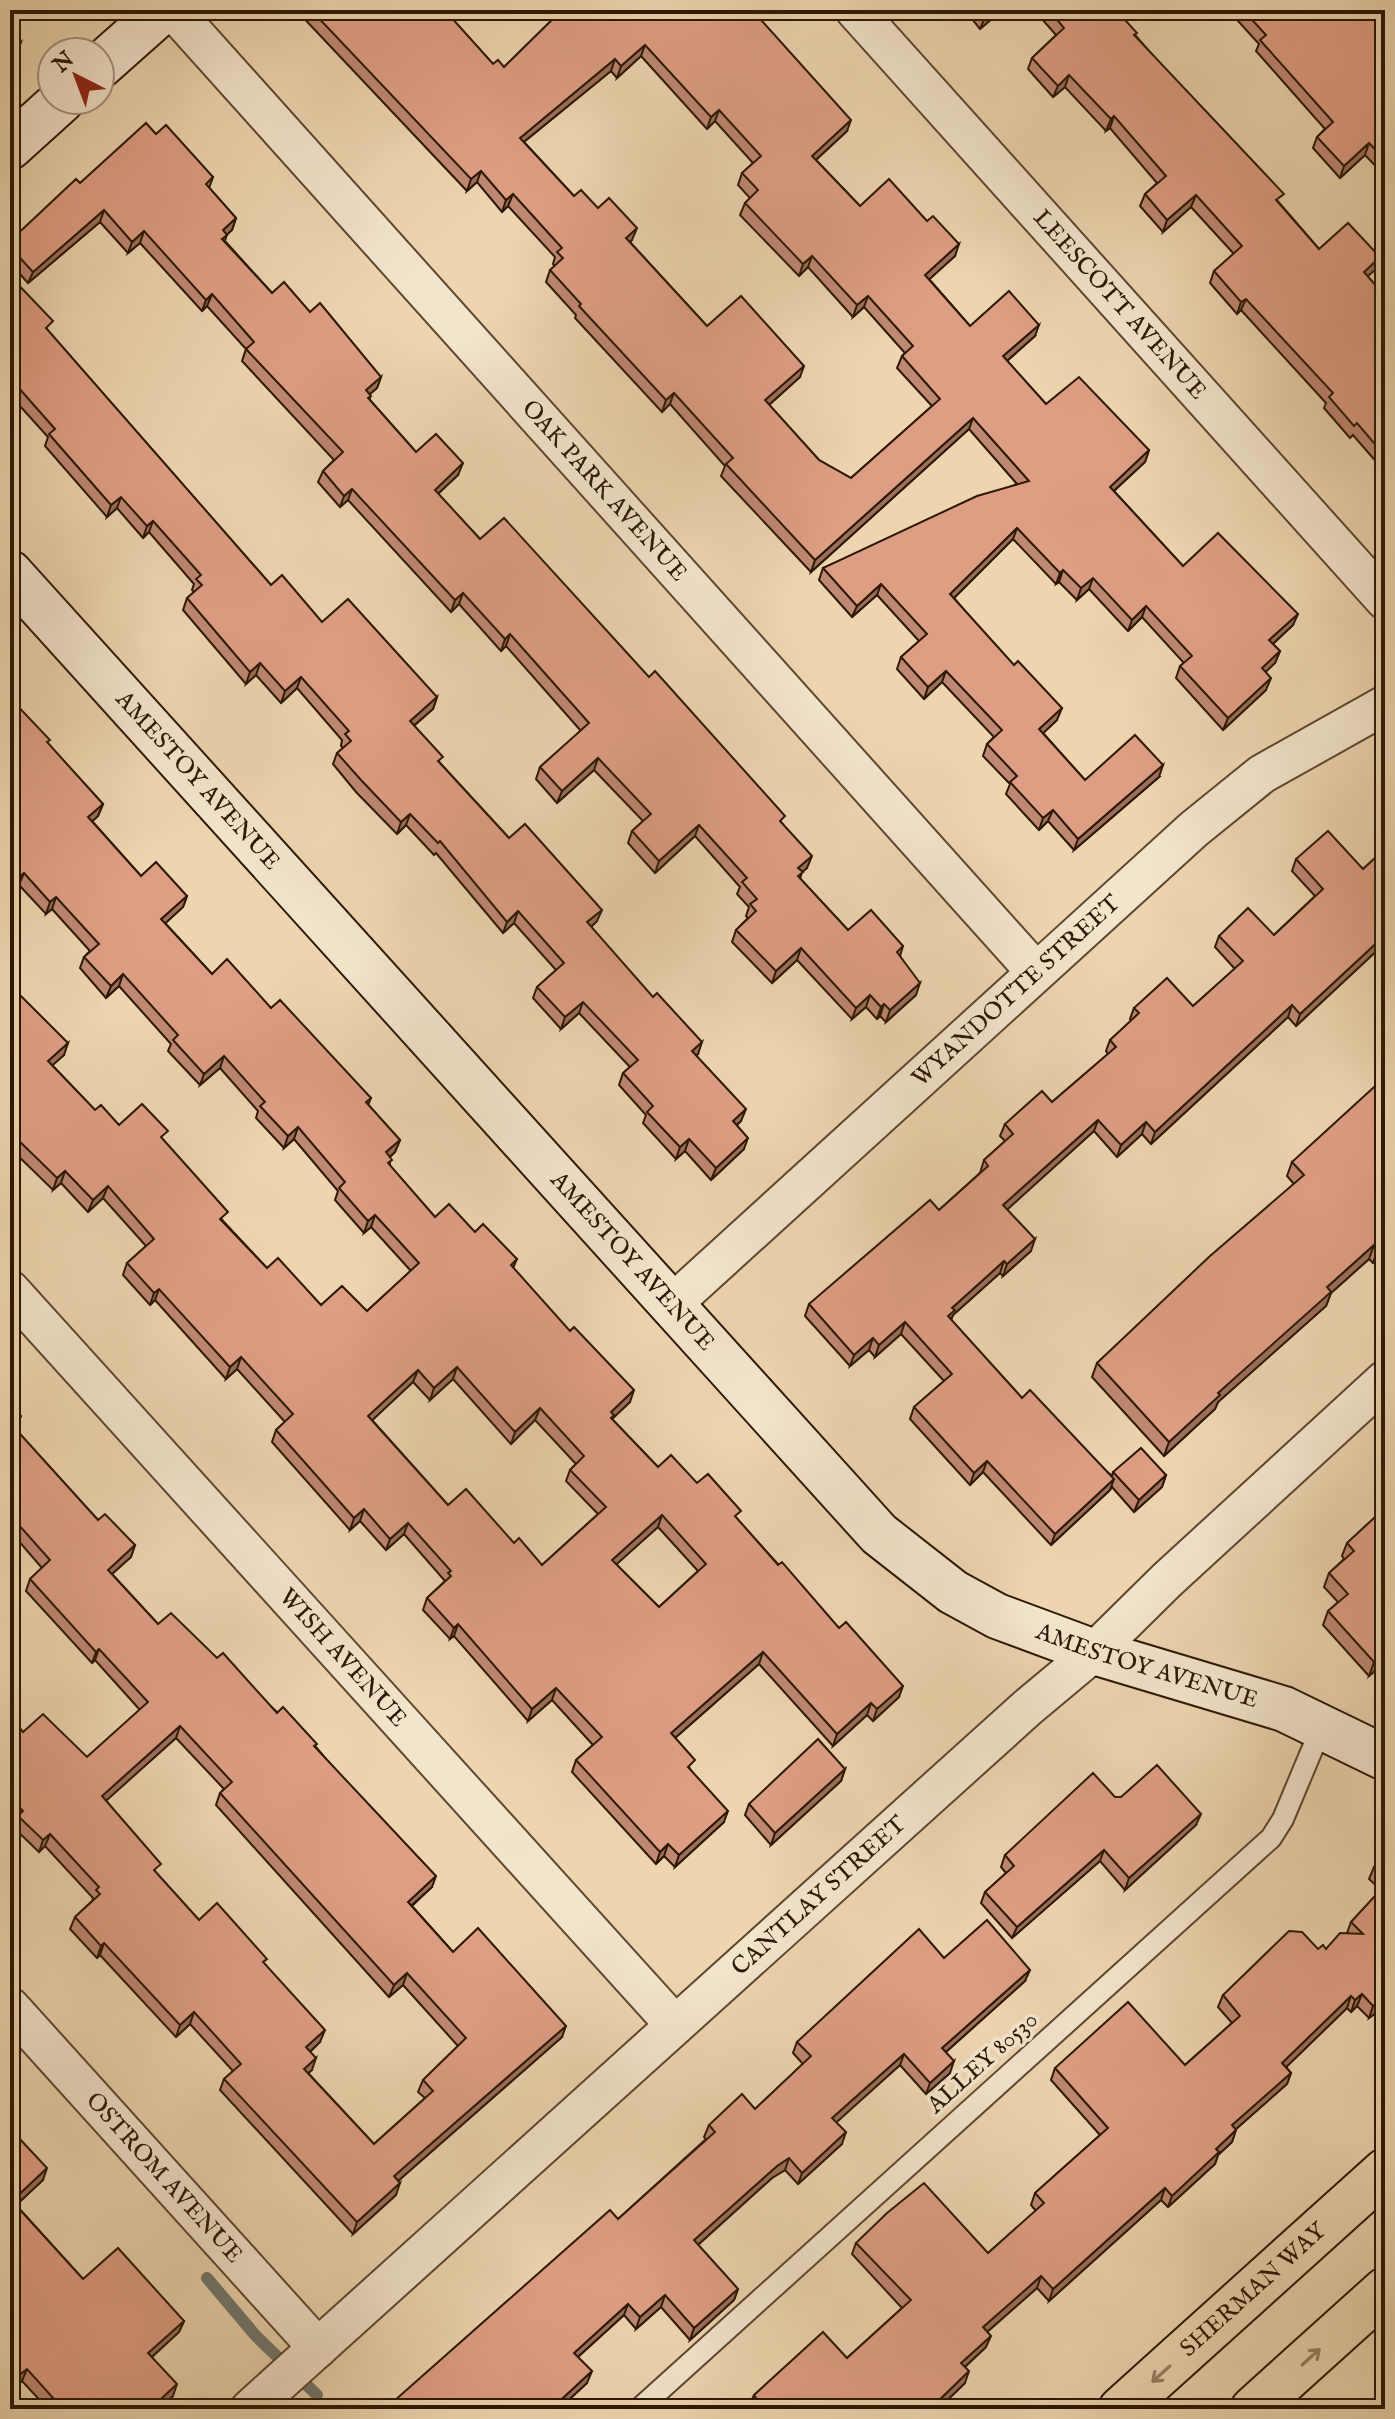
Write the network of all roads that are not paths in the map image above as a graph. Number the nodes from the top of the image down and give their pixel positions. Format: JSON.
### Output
{"nodes":[{"id":1,"x":163,"y":10,"type":"edge"},
{"id":2,"x":173,"y":10,"type":"edge"},
{"id":3,"x":855,"y":10,"type":"edge"},
{"id":4,"x":116,"y":52,"type":"edge"},
{"id":5,"x":44,"y":116,"type":"edge"},
{"id":6,"x":10,"y":147,"type":"edge"},
{"id":7,"x":10,"y":573,"type":"edge"},
{"id":8,"x":1385,"y":600,"type":"edge"},
{"id":9,"x":1385,"y":705,"type":"edge"},
{"id":10,"x":1036,"y":972,"type":"junction"},
{"id":11,"x":10,"y":1290,"type":"edge"},
{"id":12,"x":670,"y":1306,"type":"junction"},
{"id":13,"x":1385,"y":1380,"type":"edge"},
{"id":14,"x":1094,"y":1652,"type":"junction"},
{"id":15,"x":1322,"y":1726,"type":"junction"},
{"id":16,"x":1385,"y":1758,"type":"edge"},
{"id":17,"x":10,"y":2007,"type":"edge"},
{"id":18,"x":675,"y":2025,"type":"junction"},
{"id":19,"x":1385,"y":2171,"type":"edge"},
{"id":20,"x":1385,"y":2290,"type":"edge"},
{"id":21,"x":318,"y":2348,"type":"junction"},
{"id":22,"x":250,"y":2409,"type":"edge"},
{"id":23,"x":639,"y":2409,"type":"edge"},
{"id":24,"x":1121,"y":2409,"type":"edge"},
{"id":25,"x":1253,"y":2409,"type":"edge"}],
"edges":[{"from":1,"to":4,"type":"street"},
{"from":2,"to":10,"type":"street","name":"OAK PARK AVENUE"},
{"from":3,"to":8,"type":"street","name":"LEESCOTT AVENUE"},
{"from":5,"to":6,"type":"street"},
{"from":7,"to":12,"type":"street","name":"AMESTOY AVENUE"},
{"from":9,"to":10,"type":"street","name":"WYANDOTTE STREET"},
{"from":10,"to":12,"type":"street","name":"WYANDOTTE STREET"},
{"from":11,"to":18,"type":"street","name":"WISH AVENUE"},
{"from":12,"to":14,"type":"street","name":"AMESTOY AVENUE"},
{"from":13,"to":14,"type":"street","name":"CANTLAY STREET"},
{"from":14,"to":15,"type":"street","name":"AMESTOY AVENUE"},
{"from":14,"to":18,"type":"street","name":"CANTLAY STREET"},
{"from":15,"to":16,"type":"street","name":"AMESTOY AVENUE"},
{"from":15,"to":23,"type":"lane","name":"ALLEY 80530"},
{"from":17,"to":21,"type":"street","name":"OSTROM AVENUE"},
{"from":18,"to":21,"type":"street","name":"CANTLAY STREET"},
{"from":19,"to":24,"type":"main road","name":"SHERMAN WAY","one_way":true},
{"from":25,"to":20,"type":"main road","one_way":true},
{"from":21,"to":22,"type":"street","name":"CANTLAY STREET"}]}
